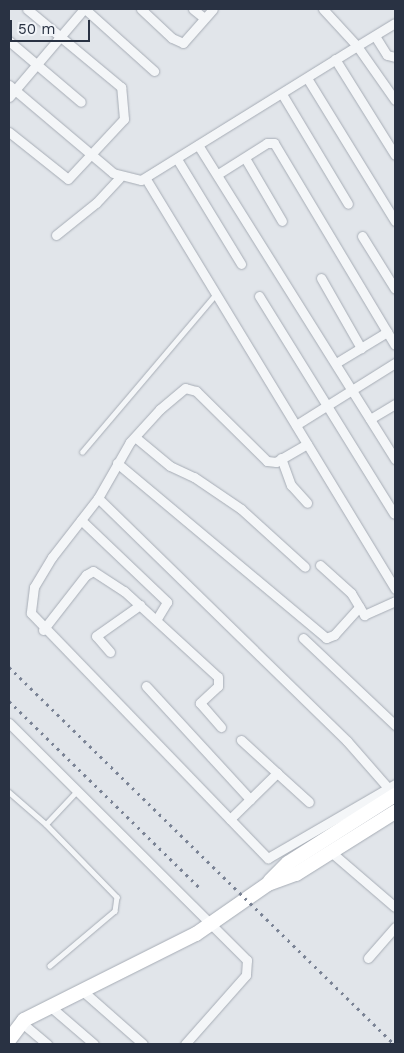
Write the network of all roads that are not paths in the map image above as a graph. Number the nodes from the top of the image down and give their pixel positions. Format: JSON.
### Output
{"nodes":[{"id":1,"x":27,"y":9,"type":"edge"},
{"id":2,"x":84,"y":9,"type":"edge"},
{"id":3,"x":141,"y":9,"type":"edge"},
{"id":4,"x":194,"y":9,"type":"edge"},
{"id":5,"x":213,"y":9,"type":"edge"},
{"id":6,"x":323,"y":9,"type":"edge"},
{"id":7,"x":204,"y":18,"type":"junction"},
{"id":8,"x":395,"y":23,"type":"edge"},
{"id":9,"x":60,"y":36,"type":"junction"},
{"id":10,"x":375,"y":36,"type":"junction"},
{"id":11,"x":9,"y":40,"type":"edge"},
{"id":12,"x":358,"y":46,"type":"junction"},
{"id":13,"x":395,"y":57,"type":"edge"},
{"id":14,"x":335,"y":59,"type":"junction"},
{"id":15,"x":37,"y":64,"type":"junction"},
{"id":16,"x":154,"y":71,"type":"dead end"},
{"id":17,"x":307,"y":78,"type":"junction"},
{"id":18,"x":11,"y":91,"type":"edge"},
{"id":19,"x":282,"y":94,"type":"junction"},
{"id":20,"x":395,"y":100,"type":"edge"},
{"id":21,"x":81,"y":102,"type":"dead end"},
{"id":22,"x":9,"y":132,"type":"edge"},
{"id":23,"x":198,"y":146,"type":"junction"},
{"id":24,"x":395,"y":155,"type":"edge"},
{"id":25,"x":90,"y":156,"type":"junction"},
{"id":26,"x":245,"y":158,"type":"junction"},
{"id":27,"x":177,"y":159,"type":"junction"},
{"id":28,"x":218,"y":174,"type":"junction"},
{"id":29,"x":119,"y":178,"type":"junction"},
{"id":30,"x":146,"y":179,"type":"junction"},
{"id":31,"x":348,"y":204,"type":"dead end"},
{"id":32,"x":395,"y":221,"type":"edge"},
{"id":33,"x":282,"y":222,"type":"dead end"},
{"id":34,"x":56,"y":235,"type":"dead end"},
{"id":35,"x":362,"y":236,"type":"dead end"},
{"id":36,"x":241,"y":264,"type":"dead end"},
{"id":37,"x":321,"y":278,"type":"dead end"},
{"id":38,"x":395,"y":289,"type":"edge"},
{"id":39,"x":216,"y":294,"type":"junction"},
{"id":40,"x":259,"y":296,"type":"dead end"},
{"id":41,"x":387,"y":332,"type":"junction"},
{"id":42,"x":395,"y":345,"type":"edge"},
{"id":43,"x":361,"y":348,"type":"junction"},
{"id":44,"x":336,"y":363,"type":"junction"},
{"id":45,"x":395,"y":363,"type":"edge"},
{"id":46,"x":352,"y":390,"type":"junction"},
{"id":47,"x":395,"y":404,"type":"edge"},
{"id":48,"x":327,"y":406,"type":"junction"},
{"id":49,"x":370,"y":419,"type":"junction"},
{"id":50,"x":296,"y":426,"type":"junction"},
{"id":51,"x":135,"y":437,"type":"junction"},
{"id":52,"x":307,"y":444,"type":"junction"},
{"id":53,"x":82,"y":452,"type":"dead end"},
{"id":54,"x":281,"y":458,"type":"junction"},
{"id":55,"x":395,"y":459,"type":"edge"},
{"id":56,"x":117,"y":463,"type":"junction"},
{"id":57,"x":98,"y":498,"type":"junction"},
{"id":58,"x":307,"y":503,"type":"dead end"},
{"id":59,"x":394,"y":514,"type":"dead end"},
{"id":60,"x":81,"y":520,"type":"junction"},
{"id":61,"x":320,"y":565,"type":"dead end"},
{"id":62,"x":305,"y":567,"type":"dead end"},
{"id":63,"x":395,"y":590,"type":"edge"},
{"id":64,"x":395,"y":601,"type":"edge"},
{"id":65,"x":140,"y":605,"type":"junction"},
{"id":66,"x":358,"y":607,"type":"junction"},
{"id":67,"x":156,"y":620,"type":"junction"},
{"id":68,"x":43,"y":630,"type":"junction"},
{"id":69,"x":303,"y":638,"type":"dead end"},
{"id":70,"x":110,"y":652,"type":"dead end"},
{"id":71,"x":146,"y":686,"type":"dead end"},
{"id":72,"x":9,"y":723,"type":"edge"},
{"id":73,"x":395,"y":725,"type":"edge"},
{"id":74,"x":221,"y":727,"type":"dead end"},
{"id":75,"x":241,"y":740,"type":"dead end"},
{"id":76,"x":277,"y":772,"type":"junction"},
{"id":77,"x":393,"y":789,"type":"edge"},
{"id":78,"x":77,"y":790,"type":"junction"},
{"id":79,"x":9,"y":792,"type":"edge"},
{"id":80,"x":250,"y":799,"type":"junction"},
{"id":81,"x":308,"y":802,"type":"dead end"},
{"id":82,"x":395,"y":812,"type":"edge"},
{"id":83,"x":230,"y":820,"type":"junction"},
{"id":84,"x":46,"y":824,"type":"junction"},
{"id":85,"x":331,"y":852,"type":"junction"},
{"id":86,"x":268,"y":884,"type":"junction"},
{"id":87,"x":395,"y":907,"type":"edge"},
{"id":88,"x":213,"y":923,"type":"junction"},
{"id":89,"x":395,"y":927,"type":"edge"},
{"id":90,"x":368,"y":958,"type":"dead end"},
{"id":91,"x":50,"y":966,"type":"dead end"},
{"id":92,"x":85,"y":993,"type":"junction"},
{"id":93,"x":52,"y":1008,"type":"junction"},
{"id":94,"x":18,"y":1023,"type":"edge"},
{"id":95,"x":9,"y":1040,"type":"edge"},
{"id":96,"x":47,"y":1044,"type":"edge"},
{"id":97,"x":94,"y":1044,"type":"edge"},
{"id":98,"x":143,"y":1044,"type":"edge"},
{"id":99,"x":185,"y":1044,"type":"edge"}],
"edges":[{"from":1,"to":9,"type":"street"},
{"from":2,"to":9,"type":"street"},
{"from":2,"to":16,"type":"street"},
{"from":3,"to":7,"type":"street"},
{"from":4,"to":7,"type":"street"},
{"from":5,"to":7,"type":"street"},
{"from":6,"to":12,"type":"street"},
{"from":8,"to":10,"type":"street"},
{"from":9,"to":15,"type":"street"},
{"from":9,"to":25,"type":"street"},
{"from":10,"to":12,"type":"street"},
{"from":10,"to":13,"type":"street"},
{"from":11,"to":15,"type":"street"},
{"from":12,"to":14,"type":"street"},
{"from":12,"to":20,"type":"street"},
{"from":14,"to":17,"type":"street"},
{"from":14,"to":24,"type":"street"},
{"from":15,"to":18,"type":"street"},
{"from":15,"to":21,"type":"street"},
{"from":17,"to":19,"type":"street"},
{"from":17,"to":32,"type":"street"},
{"from":18,"to":25,"type":"street"},
{"from":19,"to":23,"type":"street"},
{"from":19,"to":31,"type":"street"},
{"from":22,"to":25,"type":"street"},
{"from":23,"to":27,"type":"street"},
{"from":23,"to":28,"type":"street"},
{"from":25,"to":29,"type":"street"},
{"from":26,"to":28,"type":"street"},
{"from":26,"to":33,"type":"street"},
{"from":26,"to":41,"type":"street"},
{"from":27,"to":30,"type":"street"},
{"from":27,"to":36,"type":"street"},
{"from":28,"to":44,"type":"street"},
{"from":29,"to":30,"type":"street"},
{"from":29,"to":34,"type":"street"},
{"from":30,"to":39,"type":"street"},
{"from":35,"to":38,"type":"street"},
{"from":37,"to":43,"type":"street"},
{"from":39,"to":50,"type":"street"},
{"from":39,"to":53,"type":"lane"},
{"from":40,"to":48,"type":"street"},
{"from":41,"to":42,"type":"street"},
{"from":41,"to":43,"type":"street"},
{"from":43,"to":44,"type":"street"},
{"from":44,"to":46,"type":"street"},
{"from":45,"to":46,"type":"street"},
{"from":46,"to":48,"type":"street"},
{"from":46,"to":49,"type":"street"},
{"from":47,"to":49,"type":"street"},
{"from":48,"to":50,"type":"street"},
{"from":48,"to":59,"type":"street"},
{"from":49,"to":55,"type":"street"},
{"from":50,"to":52,"type":"street"},
{"from":51,"to":54,"type":"street"},
{"from":51,"to":56,"type":"street"},
{"from":51,"to":62,"type":"street"},
{"from":52,"to":54,"type":"street"},
{"from":52,"to":63,"type":"street"},
{"from":54,"to":58,"type":"street"},
{"from":56,"to":57,"type":"street"},
{"from":56,"to":66,"type":"street"},
{"from":57,"to":60,"type":"street"},
{"from":57,"to":77,"type":"street"},
{"from":60,"to":67,"type":"street"},
{"from":60,"to":68,"type":"street"},
{"from":61,"to":66,"type":"street"},
{"from":64,"to":66,"type":"street"},
{"from":65,"to":67,"type":"street"},
{"from":65,"to":68,"type":"street"},
{"from":65,"to":70,"type":"street"},
{"from":67,"to":74,"type":"street"},
{"from":68,"to":83,"type":"street"},
{"from":69,"to":73,"type":"street"},
{"from":71,"to":80,"type":"street"},
{"from":72,"to":78,"type":"street"},
{"from":75,"to":76,"type":"street"},
{"from":76,"to":80,"type":"street"},
{"from":76,"to":81,"type":"street"},
{"from":77,"to":83,"type":"street"},
{"from":77,"to":86,"type":"street"},
{"from":78,"to":84,"type":"lane"},
{"from":78,"to":88,"type":"street"},
{"from":79,"to":84,"type":"lane"},
{"from":80,"to":83,"type":"street"},
{"from":82,"to":85,"type":"street"},
{"from":84,"to":91,"type":"lane"},
{"from":85,"to":86,"type":"street"},
{"from":85,"to":87,"type":"street"},
{"from":86,"to":88,"type":"street"},
{"from":88,"to":92,"type":"street"},
{"from":88,"to":99,"type":"street"},
{"from":89,"to":90,"type":"street"},
{"from":92,"to":93,"type":"street"},
{"from":92,"to":98,"type":"street"},
{"from":93,"to":94,"type":"street"},
{"from":93,"to":97,"type":"street"},
{"from":94,"to":95,"type":"street"},
{"from":94,"to":96,"type":"street"}]}
